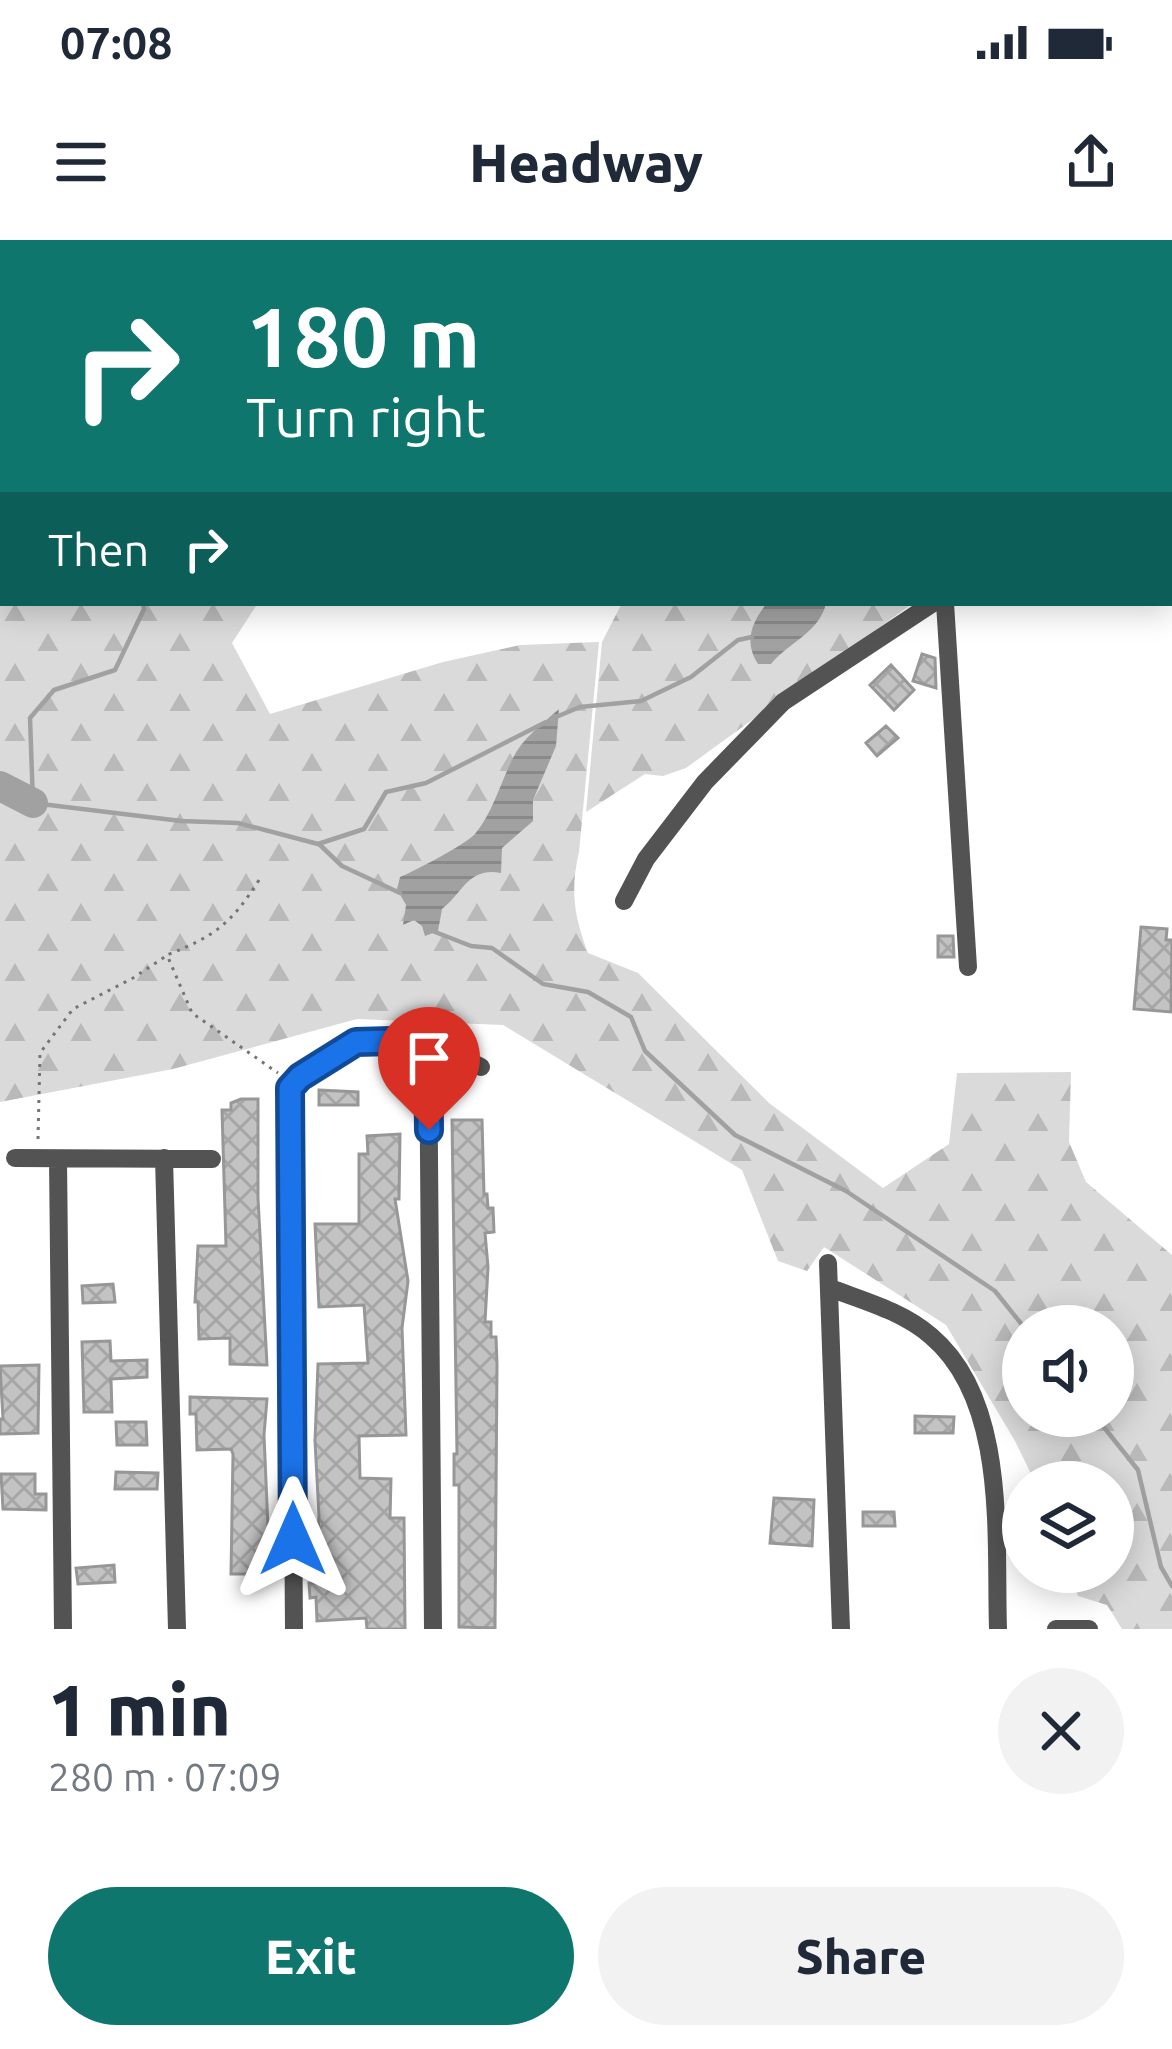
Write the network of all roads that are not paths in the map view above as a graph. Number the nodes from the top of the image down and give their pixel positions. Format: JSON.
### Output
{"nodes":[{"id":1,"x":928,"y":606,"type":"edge"},
{"id":2,"x":945,"y":606,"type":"edge"},
{"id":3,"x":624,"y":901,"type":"dead end"},
{"id":4,"x":968,"y":968,"type":"dead end"},
{"id":5,"x":428,"y":1040,"type":"junction"},
{"id":6,"x":481,"y":1067,"type":"dead end"},
{"id":7,"x":15,"y":1158,"type":"dead end"},
{"id":8,"x":164,"y":1158,"type":"junction"},
{"id":9,"x":48,"y":1159,"type":"junction"},
{"id":10,"x":212,"y":1159,"type":"dead end"},
{"id":11,"x":828,"y":1263,"type":"dead end"},
{"id":12,"x":830,"y":1288,"type":"junction"},
{"id":13,"x":63,"y":1629,"type":"edge"},
{"id":14,"x":177,"y":1629,"type":"edge"},
{"id":15,"x":294,"y":1629,"type":"edge"},
{"id":16,"x":433,"y":1629,"type":"edge"},
{"id":17,"x":841,"y":1629,"type":"edge"},
{"id":18,"x":998,"y":1629,"type":"edge"},
{"id":19,"x":1056,"y":1629,"type":"edge"},
{"id":20,"x":1089,"y":1629,"type":"edge"}],
"edges":[{"from":1,"to":3,"type":"street"},
{"from":2,"to":4,"type":"street"},
{"from":5,"to":6,"type":"street"},
{"from":5,"to":15,"type":"street"},
{"from":5,"to":16,"type":"street"},
{"from":7,"to":9,"type":"street"},
{"from":8,"to":9,"type":"street"},
{"from":8,"to":10,"type":"street"},
{"from":8,"to":14,"type":"street"},
{"from":9,"to":13,"type":"street"},
{"from":11,"to":12,"type":"street"},
{"from":12,"to":17,"type":"street"},
{"from":12,"to":18,"type":"street"},
{"from":19,"to":20,"type":"street"}]}
